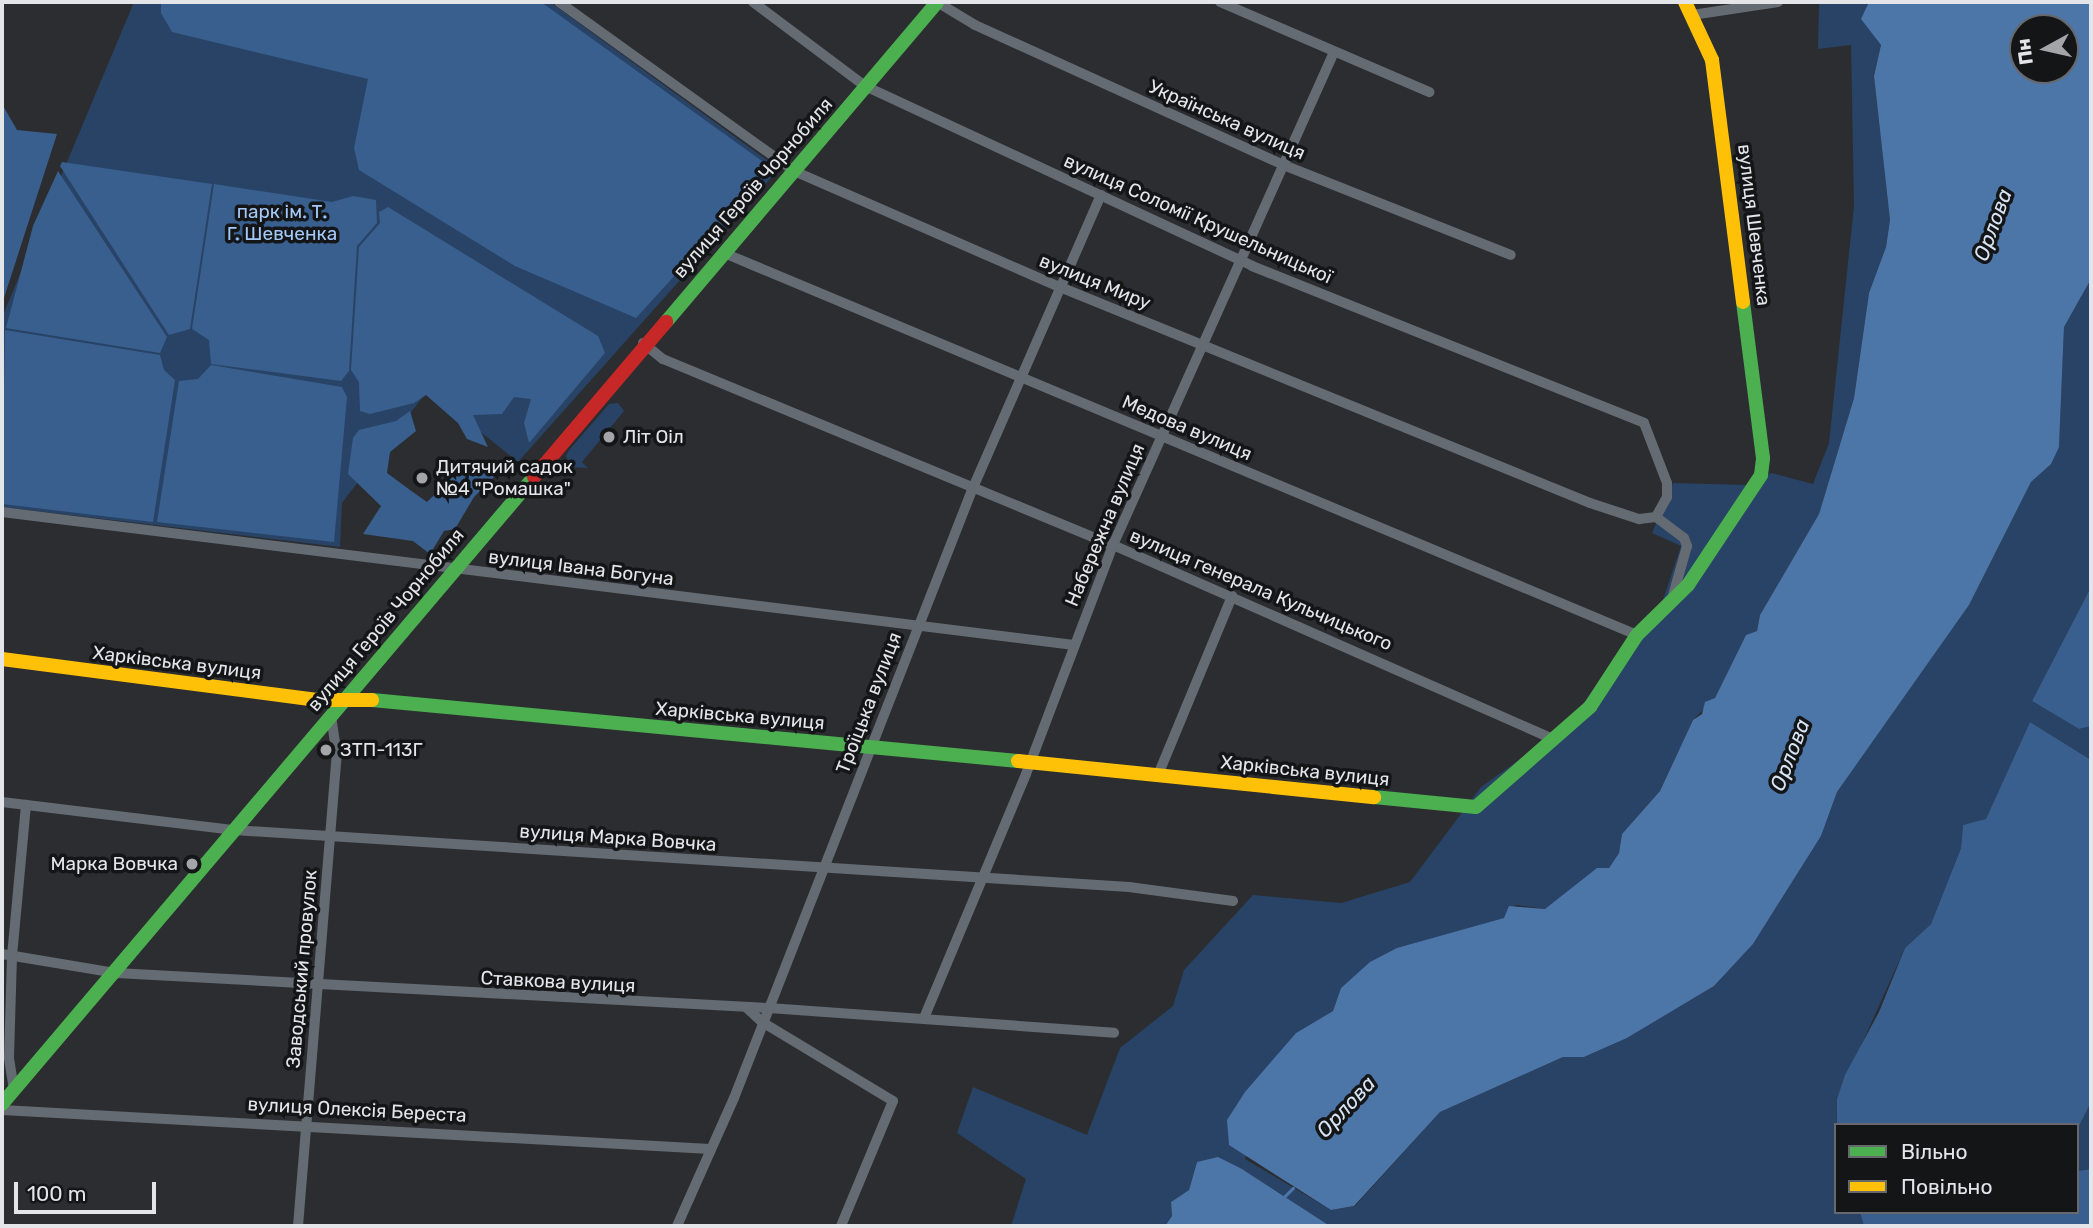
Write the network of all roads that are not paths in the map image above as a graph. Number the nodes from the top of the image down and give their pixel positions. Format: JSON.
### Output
{"nodes":[{"id":1,"x":559,"y":2,"type":"edge"},
{"id":2,"x":753,"y":2,"type":"edge"},
{"id":3,"x":937,"y":2,"type":"edge"},
{"id":4,"x":1220,"y":2,"type":"edge"},
{"id":5,"x":1778,"y":2,"type":"edge"},
{"id":6,"x":1689,"y":8,"type":"edge"},
{"id":7,"x":1334,"y":52,"type":"junction"},
{"id":8,"x":865,"y":86,"type":"junction"},
{"id":9,"x":1429,"y":92,"type":"dead end"},
{"id":10,"x":1281,"y":164,"type":"junction"},
{"id":11,"x":794,"y":171,"type":"junction"},
{"id":12,"x":1101,"y":195,"type":"junction"},
{"id":13,"x":724,"y":253,"type":"junction"},
{"id":14,"x":1511,"y":255,"type":"dead end"},
{"id":15,"x":1238,"y":259,"type":"junction"},
{"id":16,"x":1060,"y":287,"type":"junction"},
{"id":17,"x":643,"y":343,"type":"junction"},
{"id":18,"x":1205,"y":344,"type":"junction"},
{"id":19,"x":1021,"y":376,"type":"junction"},
{"id":20,"x":1161,"y":437,"type":"junction"},
{"id":21,"x":972,"y":490,"type":"junction"},
{"id":22,"x":2,"y":512,"type":"edge"},
{"id":23,"x":1656,"y":517,"type":"junction"},
{"id":24,"x":1113,"y":545,"type":"junction"},
{"id":25,"x":454,"y":570,"type":"junction"},
{"id":26,"x":1232,"y":596,"type":"junction"},
{"id":27,"x":1669,"y":607,"type":"junction"},
{"id":28,"x":918,"y":626,"type":"junction"},
{"id":29,"x":1637,"y":635,"type":"junction"},
{"id":30,"x":1074,"y":645,"type":"junction"},
{"id":31,"x":2,"y":659,"type":"edge"},
{"id":32,"x":345,"y":700,"type":"junction"},
{"id":33,"x":331,"y":716,"type":"junction"},
{"id":34,"x":1555,"y":740,"type":"junction"},
{"id":35,"x":870,"y":749,"type":"junction"},
{"id":36,"x":1030,"y":762,"type":"junction"},
{"id":37,"x":1158,"y":775,"type":"junction"},
{"id":38,"x":2,"y":802,"type":"edge"},
{"id":39,"x":26,"y":805,"type":"junction"},
{"id":40,"x":234,"y":830,"type":"junction"},
{"id":41,"x":332,"y":837,"type":"junction"},
{"id":42,"x":822,"y":868,"type":"junction"},
{"id":43,"x":982,"y":879,"type":"junction"},
{"id":44,"x":1233,"y":901,"type":"dead end"},
{"id":45,"x":7,"y":955,"type":"edge"},
{"id":46,"x":116,"y":973,"type":"junction"},
{"id":47,"x":319,"y":985,"type":"junction"},
{"id":48,"x":747,"y":1008,"type":"junction"},
{"id":49,"x":769,"y":1008,"type":"junction"},
{"id":50,"x":924,"y":1018,"type":"junction"},
{"id":51,"x":762,"y":1022,"type":"junction"},
{"id":52,"x":1114,"y":1033,"type":"dead end"},
{"id":53,"x":14,"y":1090,"type":"junction"},
{"id":54,"x":2,"y":1104,"type":"edge"},
{"id":55,"x":2,"y":1110,"type":"edge"},
{"id":56,"x":307,"y":1124,"type":"junction"},
{"id":57,"x":710,"y":1149,"type":"junction"},
{"id":58,"x":298,"y":1226,"type":"edge"},
{"id":59,"x":677,"y":1226,"type":"edge"},
{"id":60,"x":841,"y":1226,"type":"edge"}],
"edges":[{"from":1,"to":11,"type":"street","name":"вулиця Миру"},
{"from":2,"to":8,"type":"street","name":"вулиця Соломії Крушельницької"},
{"from":3,"to":8,"type":"street","name":"вулиця Героїв Чорнобиля"},
{"from":3,"to":10,"type":"street","name":"Українська вулиця"},
{"from":4,"to":7,"type":"street"},
{"from":5,"to":6,"type":"street"},
{"from":6,"to":27,"type":"street","name":"вулиця Шевченка"},
{"from":7,"to":9,"type":"street"},
{"from":7,"to":10,"type":"street","name":"Набережна вулиця"},
{"from":8,"to":11,"type":"street","name":"вулиця Героїв Чорнобиля"},
{"from":8,"to":12,"type":"street","name":"вулиця Соломії Крушельницької"},
{"from":10,"to":14,"type":"street","name":"Українська вулиця"},
{"from":10,"to":15,"type":"street","name":"Набережна вулиця"},
{"from":11,"to":13,"type":"street","name":"вулиця Героїв Чорнобиля"},
{"from":11,"to":16,"type":"street","name":"вулиця Миру"},
{"from":12,"to":15,"type":"street","name":"вулиця Соломії Крушельницької"},
{"from":12,"to":16,"type":"street","name":"Троїцька вулиця"},
{"from":13,"to":17,"type":"street","name":"вулиця Героїв Чорнобиля"},
{"from":13,"to":19,"type":"street","name":"Медова вулиця"},
{"from":15,"to":18,"type":"street","name":"Набережна вулиця"},
{"from":15,"to":23,"type":"street","name":"вулиця Соломії Крушельницької"},
{"from":16,"to":18,"type":"street","name":"вулиця Миру"},
{"from":16,"to":19,"type":"street","name":"Троїцька вулиця"},
{"from":17,"to":21,"type":"street","name":"вулиця генерала Кульчицького"},
{"from":17,"to":25,"type":"street","name":"вулиця Героїв Чорнобиля"},
{"from":18,"to":20,"type":"street","name":"Набережна вулиця"},
{"from":18,"to":23,"type":"street","name":"вулиця Миру"},
{"from":19,"to":20,"type":"street","name":"Медова вулиця"},
{"from":19,"to":21,"type":"street","name":"Троїцька вулиця"},
{"from":20,"to":24,"type":"street","name":"Набережна вулиця"},
{"from":20,"to":29,"type":"street","name":"Медова вулиця"},
{"from":21,"to":24,"type":"street","name":"вулиця генерала Кульчицького"},
{"from":21,"to":28,"type":"street","name":"Троїцька вулиця"},
{"from":22,"to":25,"type":"street","name":"вулиця Івана Богуна"},
{"from":23,"to":27,"type":"street"},
{"from":24,"to":26,"type":"street","name":"вулиця генерала Кульчицького"},
{"from":24,"to":30,"type":"street","name":"Набережна вулиця"},
{"from":25,"to":28,"type":"street","name":"вулиця Івана Богуна"},
{"from":25,"to":32,"type":"street","name":"вулиця Героїв Чорнобиля"},
{"from":26,"to":34,"type":"street","name":"вулиця генерала Кульчицького"},
{"from":26,"to":37,"type":"street"},
{"from":27,"to":29,"type":"street"},
{"from":28,"to":30,"type":"street","name":"вулиця Івана Богуна"},
{"from":28,"to":35,"type":"street","name":"Троїцька вулиця"},
{"from":29,"to":34,"type":"street"},
{"from":30,"to":36,"type":"street","name":"Набережна вулиця"},
{"from":31,"to":32,"type":"street","name":"Харківська вулиця"},
{"from":32,"to":33,"type":"street","name":"вулиця Героїв Чорнобиля"},
{"from":32,"to":35,"type":"street","name":"Харківська вулиця"},
{"from":33,"to":40,"type":"street","name":"вулиця Героїв Чорнобиля"},
{"from":33,"to":41,"type":"street","name":"Заводський провулок"},
{"from":34,"to":37,"type":"street","name":"Харківська вулиця"},
{"from":35,"to":36,"type":"street","name":"Харківська вулиця"},
{"from":35,"to":42,"type":"street","name":"Троїцька вулиця"},
{"from":36,"to":37,"type":"street","name":"Харківська вулиця"},
{"from":36,"to":43,"type":"street","name":"Набережна вулиця"},
{"from":38,"to":39,"type":"street","name":"вулиця Марка Вовчка"},
{"from":39,"to":40,"type":"street","name":"вулиця Марка Вовчка"},
{"from":39,"to":45,"type":"street"},
{"from":40,"to":41,"type":"street","name":"вулиця Марка Вовчка"},
{"from":40,"to":46,"type":"street","name":"вулиця Героїв Чорнобиля"},
{"from":41,"to":42,"type":"street","name":"вулиця Марка Вовчка"},
{"from":41,"to":47,"type":"street","name":"Заводський провулок"},
{"from":42,"to":43,"type":"street","name":"вулиця Марка Вовчка"},
{"from":42,"to":49,"type":"street","name":"Троїцька вулиця"},
{"from":43,"to":44,"type":"street","name":"вулиця Марка Вовчка"},
{"from":43,"to":50,"type":"street","name":"Набережна вулиця"},
{"from":45,"to":46,"type":"street","name":"Ставкова вулиця"},
{"from":45,"to":53,"type":"street"},
{"from":46,"to":47,"type":"street","name":"Ставкова вулиця"},
{"from":46,"to":53,"type":"street","name":"вулиця Героїв Чорнобиля"},
{"from":47,"to":48,"type":"street","name":"Ставкова вулиця"},
{"from":47,"to":56,"type":"street","name":"Заводський провулок"},
{"from":48,"to":49,"type":"street","name":"Ставкова вулиця"},
{"from":48,"to":51,"type":"street"},
{"from":49,"to":50,"type":"street","name":"Ставкова вулиця"},
{"from":49,"to":51,"type":"street","name":"Троїцька вулиця"},
{"from":50,"to":52,"type":"street","name":"Ставкова вулиця"},
{"from":51,"to":57,"type":"street","name":"Троїцька вулиця"},
{"from":51,"to":60,"type":"street"},
{"from":53,"to":54,"type":"street","name":"вулиця Героїв Чорнобиля"},
{"from":55,"to":56,"type":"street","name":"вулиця Олексія Береста"},
{"from":56,"to":57,"type":"street","name":"вулиця Олексія Береста"},
{"from":56,"to":58,"type":"street","name":"Заводський провулок"},
{"from":57,"to":59,"type":"street","name":"Троїцька вулиця"}]}
